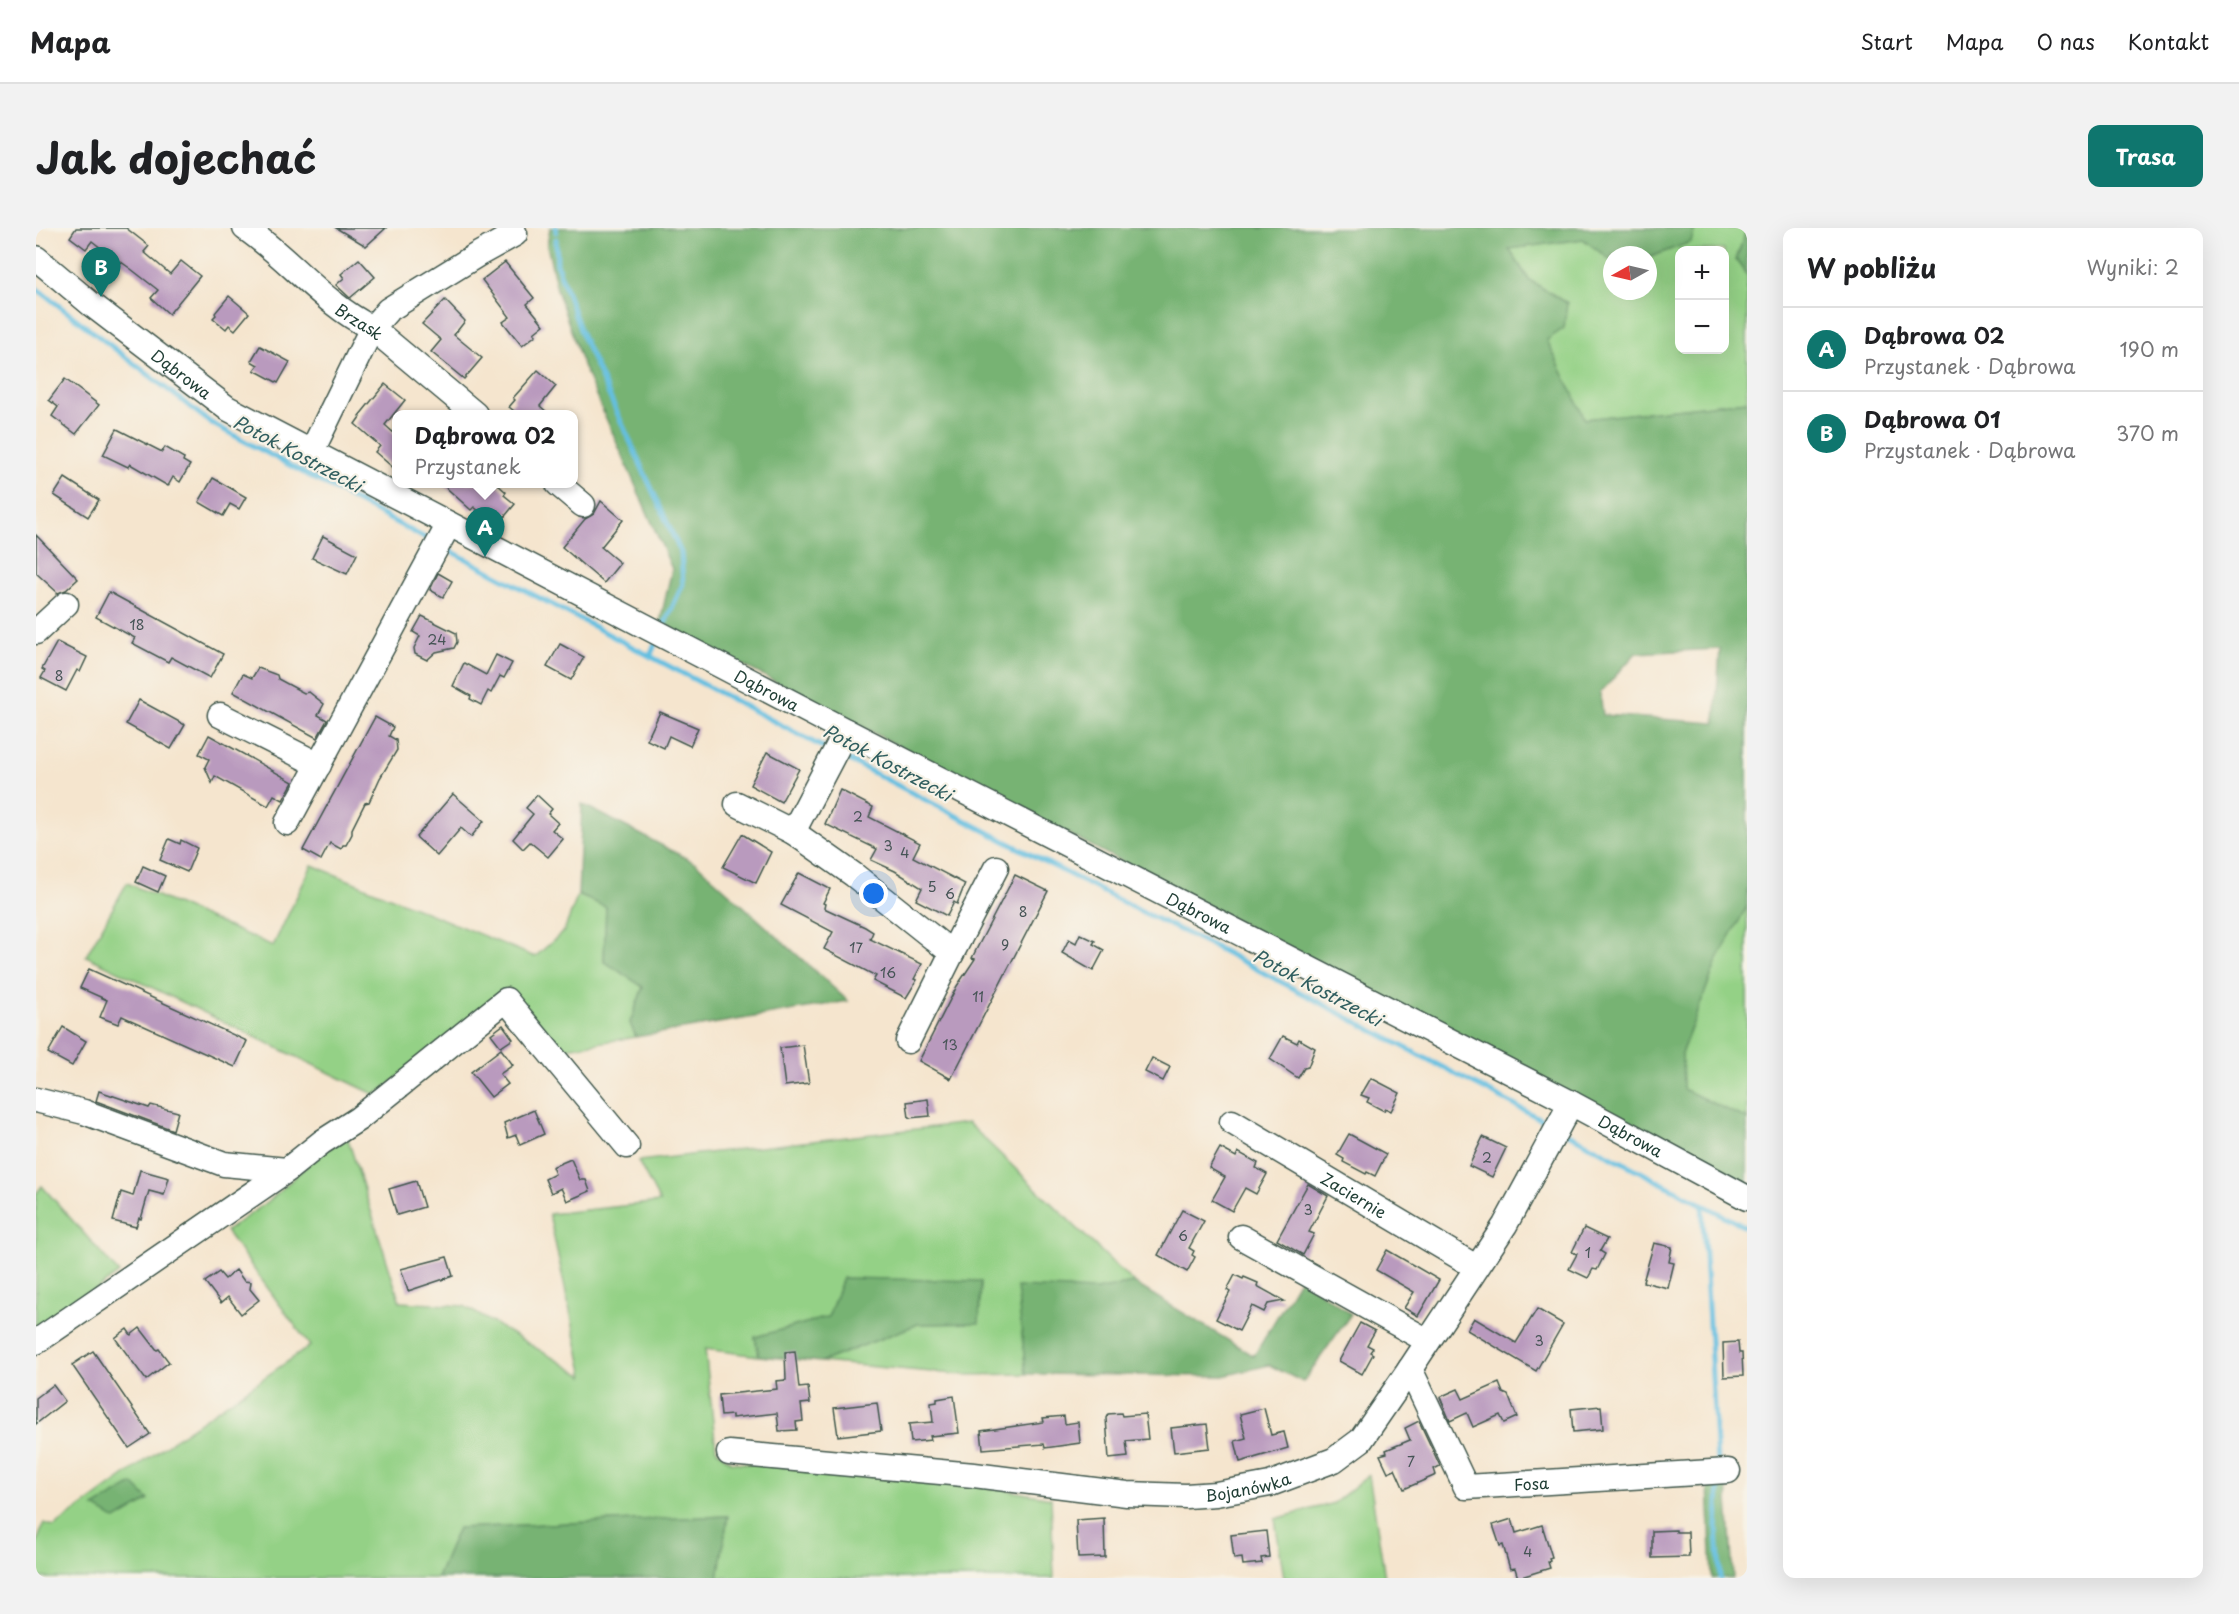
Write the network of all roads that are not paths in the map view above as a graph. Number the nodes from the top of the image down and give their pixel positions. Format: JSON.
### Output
{"nodes":[{"id":1,"x":245,"y":228,"type":"edge"},
{"id":2,"x":514,"y":234,"type":"dead end"},
{"id":3,"x":36,"y":258,"type":"edge"},
{"id":4,"x":372,"y":328,"type":"junction"},
{"id":5,"x":470,"y":410,"type":"edge"},
{"id":6,"x":311,"y":453,"type":"junction"},
{"id":7,"x":564,"y":488,"type":"edge"},
{"id":8,"x":583,"y":505,"type":"dead end"},
{"id":9,"x":441,"y":538,"type":"junction"},
{"id":10,"x":66,"y":604,"type":"dead end"},
{"id":11,"x":36,"y":632,"type":"edge"},
{"id":12,"x":220,"y":716,"type":"dead end"},
{"id":13,"x":839,"y":745,"type":"junction"},
{"id":14,"x":319,"y":765,"type":"junction"},
{"id":15,"x":737,"y":804,"type":"dead end"},
{"id":16,"x":287,"y":824,"type":"dead end"},
{"id":17,"x":793,"y":832,"type":"junction"},
{"id":18,"x":996,"y":868,"type":"dead end"},
{"id":19,"x":952,"y":953,"type":"junction"},
{"id":20,"x":908,"y":1041,"type":"dead end"},
{"id":21,"x":36,"y":1100,"type":"edge"},
{"id":22,"x":1562,"y":1119,"type":"junction"},
{"id":23,"x":1232,"y":1122,"type":"dead end"},
{"id":24,"x":627,"y":1146,"type":"dead end"},
{"id":25,"x":287,"y":1170,"type":"junction"},
{"id":26,"x":1747,"y":1198,"type":"edge"},
{"id":27,"x":1241,"y":1237,"type":"dead end"},
{"id":28,"x":1476,"y":1267,"type":"junction"},
{"id":29,"x":1428,"y":1341,"type":"junction"},
{"id":30,"x":36,"y":1342,"type":"edge"},
{"id":31,"x":1410,"y":1369,"type":"junction"},
{"id":32,"x":729,"y":1453,"type":"dead end"},
{"id":33,"x":1728,"y":1471,"type":"dead end"}],
"edges":[{"from":1,"to":4,"type":"street","name":"Brzask"},
{"from":2,"to":4,"type":"street"},
{"from":3,"to":6,"type":"street","name":"Dąbrowa"},
{"from":4,"to":5,"type":"street","name":"Brzask"},
{"from":4,"to":6,"type":"street"},
{"from":6,"to":9,"type":"street","name":"Dąbrowa"},
{"from":7,"to":8,"type":"street"},
{"from":9,"to":13,"type":"street","name":"Dąbrowa"},
{"from":9,"to":14,"type":"street"},
{"from":10,"to":11,"type":"street"},
{"from":12,"to":14,"type":"street"},
{"from":13,"to":17,"type":"street"},
{"from":13,"to":22,"type":"street","name":"Dąbrowa"},
{"from":14,"to":16,"type":"street"},
{"from":15,"to":17,"type":"street"},
{"from":17,"to":19,"type":"street"},
{"from":18,"to":19,"type":"street"},
{"from":19,"to":20,"type":"street"},
{"from":21,"to":25,"type":"street"},
{"from":22,"to":26,"type":"street","name":"Dąbrowa"},
{"from":22,"to":28,"type":"street","name":"Bojanówka"},
{"from":23,"to":28,"type":"street","name":"Zaciernie"},
{"from":24,"to":25,"type":"street"},
{"from":25,"to":30,"type":"street"},
{"from":27,"to":29,"type":"street"},
{"from":28,"to":29,"type":"street","name":"Bojanówka"},
{"from":29,"to":31,"type":"street","name":"Bojanówka"},
{"from":31,"to":32,"type":"street","name":"Bojanówka"},
{"from":31,"to":33,"type":"street","name":"Fosa"}]}
